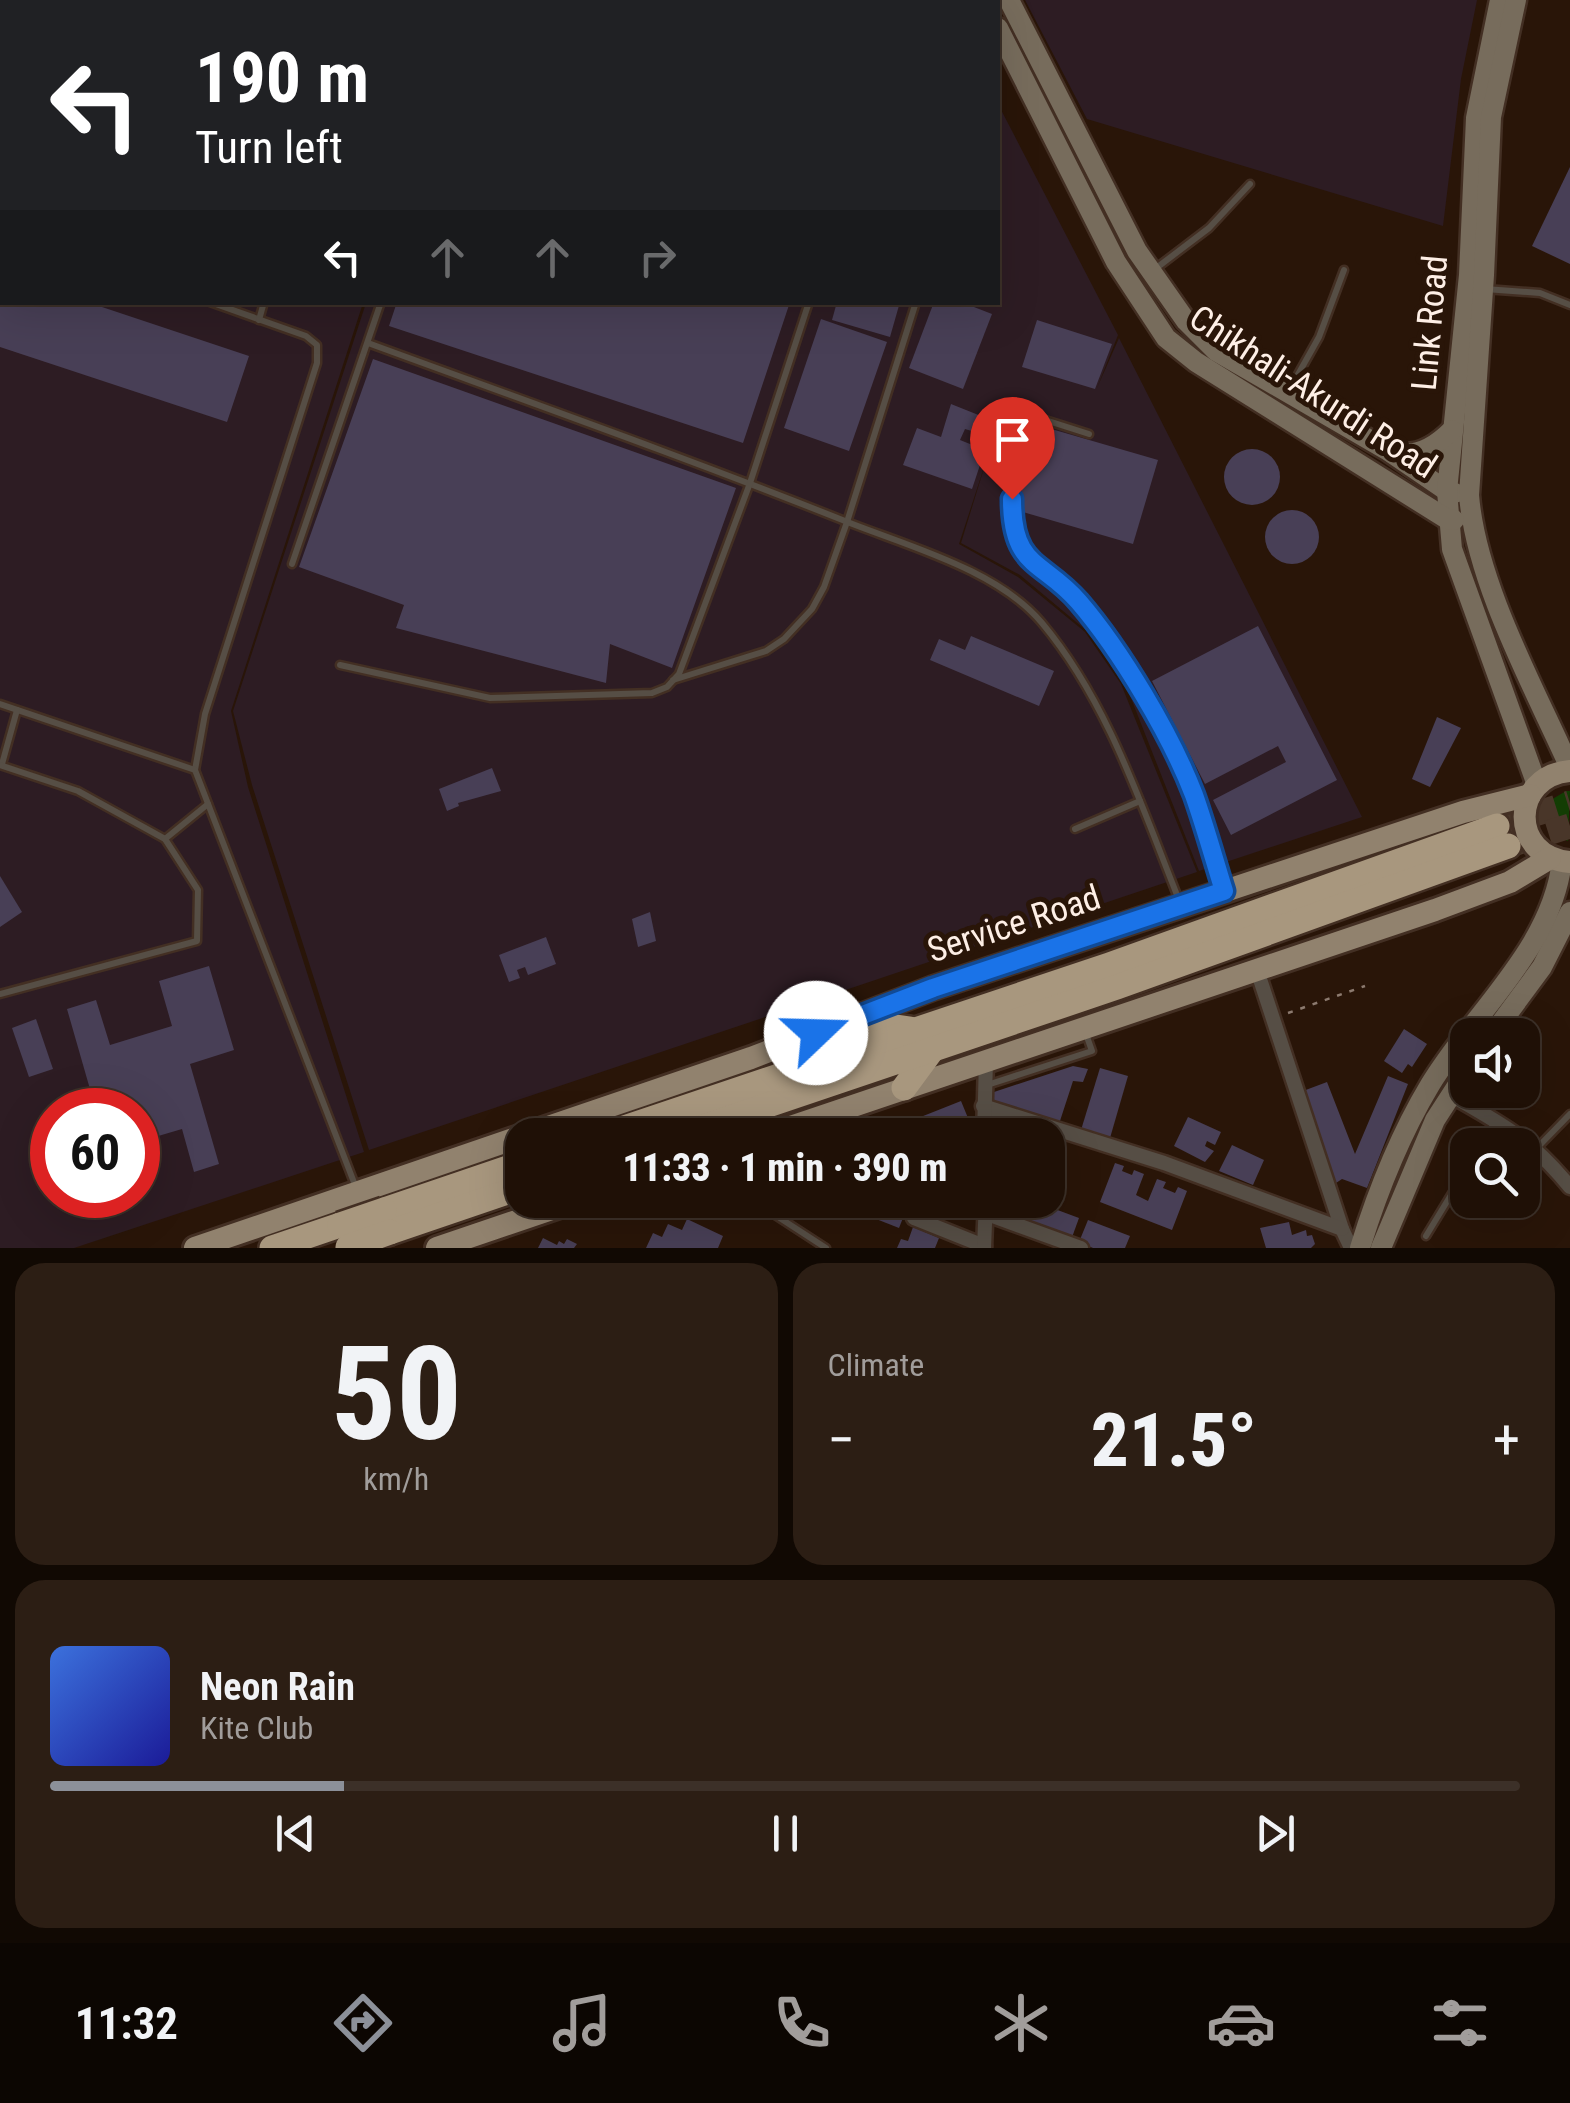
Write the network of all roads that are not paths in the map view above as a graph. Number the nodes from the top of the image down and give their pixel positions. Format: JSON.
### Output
{"nodes":[{"id":1,"x":1009,"y":0,"type":"edge"},
{"id":2,"x":1500,"y":0,"type":"edge"},
{"id":3,"x":1516,"y":0,"type":"edge"},
{"id":4,"x":1000,"y":32,"type":"edge"},
{"id":5,"x":1250,"y":184,"type":"dead end"},
{"id":6,"x":1344,"y":270,"type":"dead end"},
{"id":7,"x":1151,"y":272,"type":"junction"},
{"id":8,"x":1479,"y":280,"type":"junction"},
{"id":9,"x":218,"y":305,"type":"edge"},
{"id":10,"x":263,"y":305,"type":"edge"},
{"id":11,"x":380,"y":305,"type":"edge"},
{"id":12,"x":809,"y":305,"type":"edge"},
{"id":13,"x":915,"y":305,"type":"edge"},
{"id":14,"x":1570,"y":305,"type":"edge"},
{"id":15,"x":258,"y":320,"type":"junction"},
{"id":16,"x":368,"y":343,"type":"junction"},
{"id":17,"x":1288,"y":392,"type":"junction"},
{"id":18,"x":1452,"y":430,"type":"junction"},
{"id":19,"x":1089,"y":434,"type":"dead end"},
{"id":20,"x":1387,"y":450,"type":"junction"},
{"id":21,"x":750,"y":483,"type":"junction"},
{"id":22,"x":1458,"y":493,"type":"junction"},
{"id":23,"x":1448,"y":520,"type":"junction"},
{"id":24,"x":847,"y":522,"type":"junction"},
{"id":25,"x":1471,"y":522,"type":"junction"},
{"id":26,"x":292,"y":564,"type":"dead end"},
{"id":27,"x":340,"y":665,"type":"dead end"},
{"id":28,"x":674,"y":680,"type":"junction"},
{"id":29,"x":0,"y":704,"type":"edge"},
{"id":30,"x":18,"y":710,"type":"junction"},
{"id":31,"x":1,"y":765,"type":"edge"},
{"id":32,"x":1570,"y":769,"type":"edge"},
{"id":33,"x":195,"y":770,"type":"junction"},
{"id":34,"x":1533,"y":790,"type":"junction"},
{"id":35,"x":1140,"y":802,"type":"junction"},
{"id":36,"x":208,"y":804,"type":"junction"},
{"id":37,"x":1075,"y":829,"type":"dead end"},
{"id":38,"x":164,"y":839,"type":"junction"},
{"id":39,"x":1561,"y":860,"type":"edge"},
{"id":40,"x":1224,"y":891,"type":"junction"},
{"id":41,"x":1181,"y":905,"type":"junction"},
{"id":42,"x":1570,"y":912,"type":"edge"},
{"id":43,"x":1256,"y":970,"type":"junction"},
{"id":44,"x":0,"y":994,"type":"edge"},
{"id":45,"x":1504,"y":1018,"type":"edge"},
{"id":46,"x":849,"y":1020,"type":"junction"},
{"id":47,"x":1083,"y":1028,"type":"junction"},
{"id":48,"x":915,"y":1029,"type":"junction"},
{"id":49,"x":932,"y":1050,"type":"junction"},
{"id":50,"x":986,"y":1060,"type":"junction"},
{"id":51,"x":984,"y":1086,"type":"junction"},
{"id":52,"x":904,"y":1088,"type":"junction"},
{"id":53,"x":1449,"y":1094,"type":"joint"},
{"id":54,"x":983,"y":1106,"type":"junction"},
{"id":55,"x":1570,"y":1114,"type":"edge"},
{"id":56,"x":574,"y":1118,"type":"edge"},
{"id":57,"x":653,"y":1118,"type":"edge"},
{"id":58,"x":730,"y":1118,"type":"edge"},
{"id":59,"x":817,"y":1118,"type":"edge"},
{"id":60,"x":983,"y":1118,"type":"edge"},
{"id":61,"x":1495,"y":1120,"type":"junction"},
{"id":62,"x":1490,"y":1128,"type":"edge"},
{"id":63,"x":1507,"y":1128,"type":"edge"},
{"id":64,"x":505,"y":1142,"type":"edge"},
{"id":65,"x":1540,"y":1144,"type":"edge"},
{"id":66,"x":1540,"y":1153,"type":"edge"},
{"id":67,"x":505,"y":1170,"type":"edge"},
{"id":68,"x":1570,"y":1187,"type":"edge"},
{"id":69,"x":358,"y":1192,"type":"junction"},
{"id":70,"x":505,"y":1192,"type":"edge"},
{"id":71,"x":1450,"y":1197,"type":"edge"},
{"id":72,"x":525,"y":1218,"type":"edge"},
{"id":73,"x":780,"y":1218,"type":"edge"},
{"id":74,"x":914,"y":1218,"type":"dead end"},
{"id":75,"x":986,"y":1218,"type":"edge"},
{"id":76,"x":1012,"y":1218,"type":"edge"},
{"id":77,"x":1342,"y":1229,"type":"junction"},
{"id":78,"x":383,"y":1230,"type":"edge"},
{"id":79,"x":1426,"y":1236,"type":"dead end"},
{"id":80,"x":344,"y":1240,"type":"edge"},
{"id":81,"x":984,"y":1247,"type":"edge"},
{"id":82,"x":195,"y":1248,"type":"edge"},
{"id":83,"x":272,"y":1248,"type":"edge"},
{"id":84,"x":437,"y":1248,"type":"edge"},
{"id":85,"x":826,"y":1248,"type":"edge"},
{"id":86,"x":1081,"y":1248,"type":"edge"},
{"id":87,"x":1351,"y":1248,"type":"edge"},
{"id":88,"x":1360,"y":1248,"type":"edge"},
{"id":89,"x":1381,"y":1248,"type":"edge"}],
"edges":[{"from":1,"to":7,"type":"main road","name":"Chikhali-Akurdi Road"},
{"from":2,"to":8,"type":"main road","name":"Link Road"},
{"from":3,"to":8,"type":"main road","name":"Link Road"},
{"from":4,"to":23,"type":"main road","name":"Chikhali-Akurdi Road"},
{"from":5,"to":7,"type":"lane"},
{"from":6,"to":17,"type":"lane"},
{"from":7,"to":17,"type":"main road","name":"Chikhali-Akurdi Road"},
{"from":8,"to":14,"type":"lane"},
{"from":8,"to":18,"type":"main road","name":"Link Road"},
{"from":8,"to":22,"type":"main road","name":"Link Road"},
{"from":9,"to":15,"type":"lane"},
{"from":10,"to":15,"type":"lane"},
{"from":11,"to":16,"type":"lane"},
{"from":12,"to":21,"type":"lane"},
{"from":13,"to":24,"type":"lane"},
{"from":15,"to":33,"type":"lane"},
{"from":16,"to":21,"type":"lane"},
{"from":16,"to":26,"type":"lane"},
{"from":17,"to":20,"type":"main road","name":"Chikhali-Akurdi Road"},
{"from":18,"to":20,"type":"main road"},
{"from":18,"to":22,"type":"main road","name":"Link Road"},
{"from":19,"to":40,"type":"lane"},
{"from":20,"to":22,"type":"main road","name":"Chikhali-Akurdi Road"},
{"from":21,"to":24,"type":"lane"},
{"from":21,"to":28,"type":"lane"},
{"from":22,"to":23,"type":"main road","name":"Link Road"},
{"from":22,"to":25,"type":"main road","name":"Link Road"},
{"from":23,"to":25,"type":"main road","name":"Chikhali-Akurdi Road"},
{"from":23,"to":34,"type":"main road","name":"Link Road"},
{"from":24,"to":28,"type":"lane"},
{"from":24,"to":35,"type":"lane"},
{"from":25,"to":32,"type":"main road","name":"Link Road"},
{"from":27,"to":28,"type":"lane"},
{"from":29,"to":30,"type":"lane"},
{"from":30,"to":31,"type":"lane"},
{"from":30,"to":33,"type":"lane"},
{"from":31,"to":38,"type":"lane"},
{"from":32,"to":34,"type":"main road","name":"Service Road"},
{"from":33,"to":36,"type":"lane"},
{"from":34,"to":39,"type":"main road"},
{"from":34,"to":40,"type":"main road","name":"Service Road"},
{"from":35,"to":37,"type":"lane"},
{"from":35,"to":41,"type":"lane"},
{"from":36,"to":38,"type":"lane"},
{"from":36,"to":69,"type":"lane"},
{"from":38,"to":44,"type":"lane"},
{"from":39,"to":43,"type":"main road"},
{"from":39,"to":88,"type":"main road"},
{"from":40,"to":41,"type":"main road","name":"Service Road"},
{"from":41,"to":46,"type":"main road","name":"Service Road"},
{"from":42,"to":45,"type":"main road"},
{"from":43,"to":47,"type":"main road"},
{"from":43,"to":77,"type":"street"},
{"from":46,"to":48,"type":"highway"},
{"from":46,"to":56,"type":"main road","name":"Service Road"},
{"from":47,"to":50,"type":"main road"},
{"from":47,"to":51,"type":"lane"},
{"from":48,"to":49,"type":"highway"},
{"from":48,"to":57,"type":"highway"},
{"from":49,"to":52,"type":"highway"},
{"from":49,"to":58,"type":"highway"},
{"from":50,"to":51,"type":"street"},
{"from":50,"to":52,"type":"main road"},
{"from":51,"to":54,"type":"street"},
{"from":52,"to":59,"type":"main road"},
{"from":53,"to":61,"type":"street"},
{"from":53,"to":89,"type":"main road"},
{"from":54,"to":60,"type":"street"},
{"from":54,"to":77,"type":"street"},
{"from":55,"to":65,"type":"lane"},
{"from":61,"to":62,"type":"lane"},
{"from":61,"to":63,"type":"street"},
{"from":64,"to":69,"type":"main road","name":"Service Road"},
{"from":66,"to":68,"type":"street"},
{"from":67,"to":78,"type":"highway"},
{"from":69,"to":78,"type":"main road"},
{"from":69,"to":82,"type":"main road","name":"Service Road"},
{"from":70,"to":78,"type":"highway"},
{"from":71,"to":79,"type":"lane"},
{"from":72,"to":84,"type":"main road"},
{"from":73,"to":85,"type":"lane"},
{"from":74,"to":81,"type":"street"},
{"from":75,"to":81,"type":"street"},
{"from":76,"to":86,"type":"street"},
{"from":77,"to":87,"type":"street"},
{"from":78,"to":80,"type":"highway","bridge":true},
{"from":80,"to":83,"type":"highway"}]}
